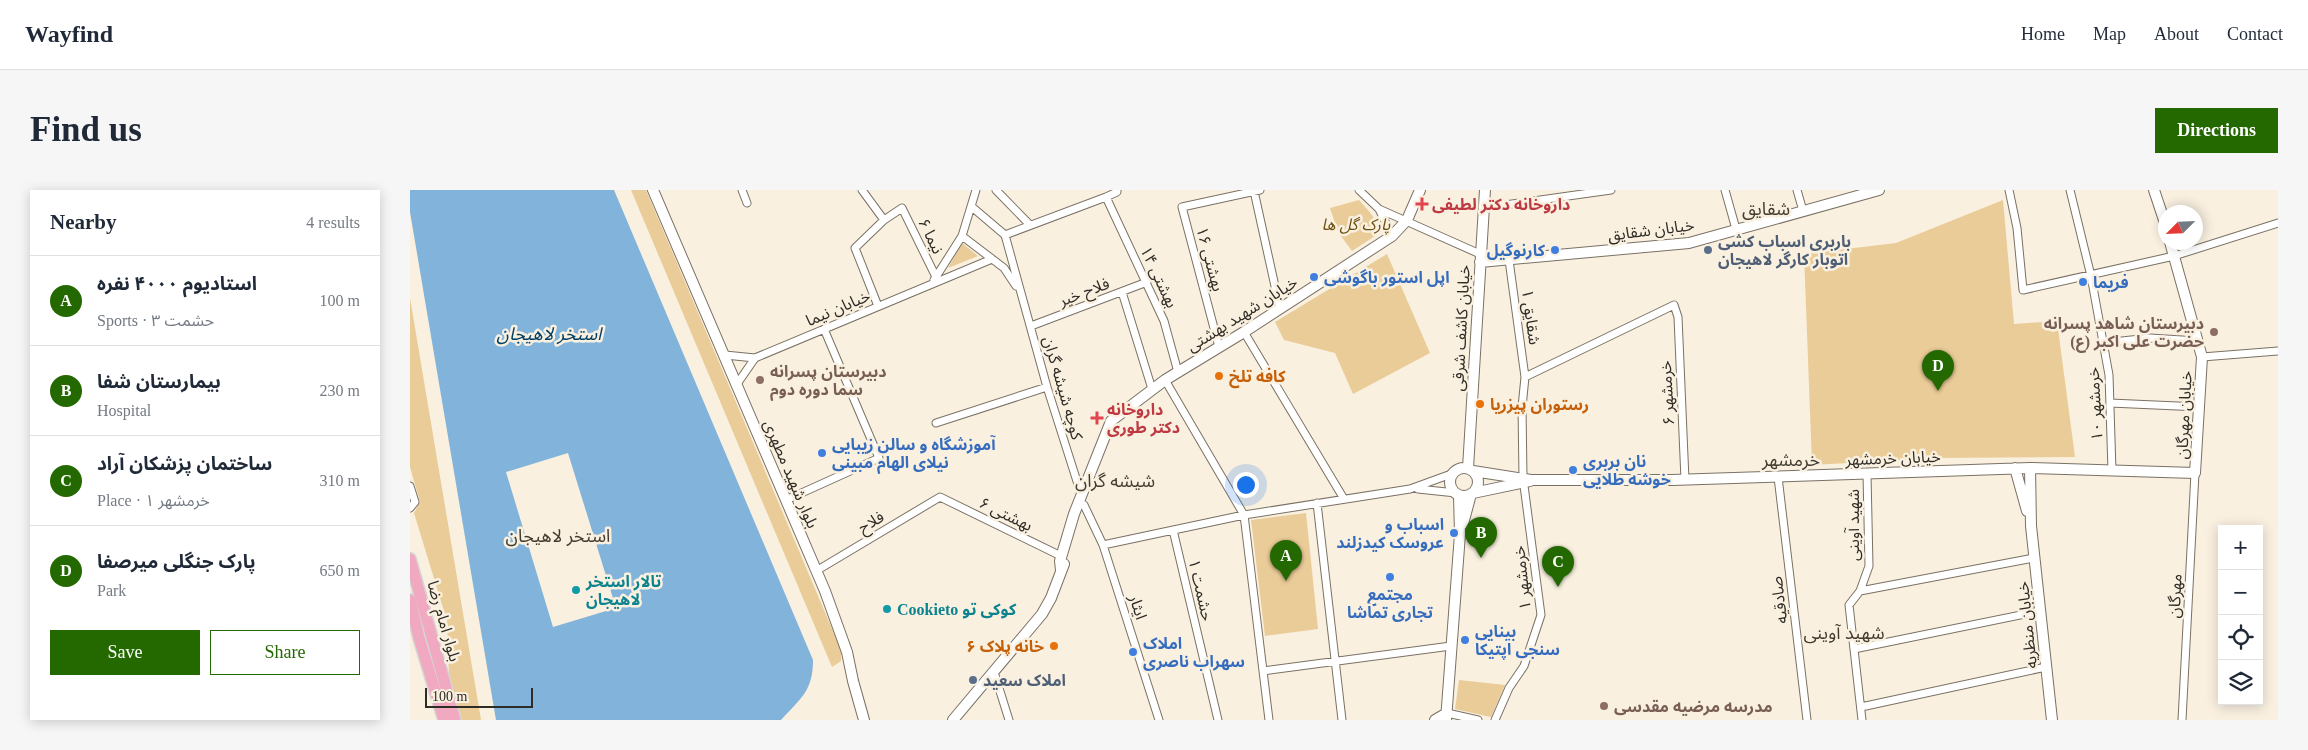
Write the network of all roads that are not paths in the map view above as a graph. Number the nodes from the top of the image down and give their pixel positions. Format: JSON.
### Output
{"nodes":[{"id":1,"x":653,"y":190,"type":"edge"},
{"id":2,"x":742,"y":190,"type":"edge"},
{"id":3,"x":862,"y":190,"type":"edge"},
{"id":4,"x":976,"y":190,"type":"edge"},
{"id":5,"x":996,"y":190,"type":"edge"},
{"id":6,"x":1359,"y":190,"type":"edge"},
{"id":7,"x":1420,"y":190,"type":"edge"},
{"id":8,"x":1485,"y":190,"type":"edge"},
{"id":9,"x":1611,"y":190,"type":"edge"},
{"id":10,"x":1725,"y":190,"type":"edge"},
{"id":11,"x":1797,"y":190,"type":"edge"},
{"id":12,"x":1879,"y":190,"type":"edge"},
{"id":13,"x":2009,"y":190,"type":"edge"},
{"id":14,"x":2070,"y":190,"type":"edge"},
{"id":15,"x":2154,"y":190,"type":"edge"},
{"id":16,"x":1117,"y":191,"type":"edge"},
{"id":17,"x":1257,"y":191,"type":"edge"},
{"id":18,"x":1106,"y":197,"type":"junction"},
{"id":19,"x":747,"y":203,"type":"dead end"},
{"id":20,"x":2159,"y":205,"type":"edge"},
{"id":21,"x":972,"y":207,"type":"junction"},
{"id":22,"x":1483,"y":208,"type":"junction"},
{"id":23,"x":1379,"y":209,"type":"junction"},
{"id":24,"x":1803,"y":211,"type":"junction"},
{"id":25,"x":884,"y":220,"type":"junction"},
{"id":26,"x":1407,"y":220,"type":"junction"},
{"id":27,"x":2278,"y":223,"type":"edge"},
{"id":28,"x":1030,"y":225,"type":"junction"},
{"id":29,"x":1736,"y":229,"type":"junction"},
{"id":30,"x":1005,"y":235,"type":"junction"},
{"id":31,"x":962,"y":236,"type":"junction"},
{"id":32,"x":1392,"y":236,"type":"junction"},
{"id":33,"x":2172,"y":250,"type":"edge"},
{"id":34,"x":2174,"y":256,"type":"junction"},
{"id":35,"x":1480,"y":258,"type":"junction"},
{"id":36,"x":992,"y":259,"type":"junction"},
{"id":37,"x":1509,"y":260,"type":"junction"},
{"id":38,"x":2091,"y":276,"type":"junction"},
{"id":39,"x":934,"y":280,"type":"junction"},
{"id":40,"x":1147,"y":282,"type":"junction"},
{"id":41,"x":1019,"y":291,"type":"junction"},
{"id":42,"x":1122,"y":292,"type":"junction"},
{"id":43,"x":878,"y":306,"type":"junction"},
{"id":44,"x":1280,"y":308,"type":"junction"},
{"id":45,"x":1031,"y":326,"type":"junction"},
{"id":46,"x":824,"y":329,"type":"junction"},
{"id":47,"x":1244,"y":332,"type":"junction"},
{"id":48,"x":2198,"y":341,"type":"junction"},
{"id":49,"x":2103,"y":343,"type":"junction"},
{"id":50,"x":1218,"y":347,"type":"junction"},
{"id":51,"x":2278,"y":351,"type":"edge"},
{"id":52,"x":725,"y":356,"type":"junction"},
{"id":53,"x":2202,"y":357,"type":"junction"},
{"id":54,"x":754,"y":358,"type":"junction"},
{"id":55,"x":1178,"y":372,"type":"junction"},
{"id":56,"x":1525,"y":377,"type":"junction"},
{"id":57,"x":1165,"y":380,"type":"junction"},
{"id":58,"x":737,"y":384,"type":"junction"},
{"id":59,"x":1047,"y":387,"type":"junction"},
{"id":60,"x":1152,"y":389,"type":"junction"},
{"id":61,"x":2110,"y":403,"type":"junction"},
{"id":62,"x":2200,"y":407,"type":"junction"},
{"id":63,"x":936,"y":423,"type":"dead end"},
{"id":64,"x":2015,"y":468,"type":"junction"},
{"id":65,"x":2030,"y":468,"type":"junction"},
{"id":66,"x":1470,"y":470,"type":"junction"},
{"id":67,"x":2112,"y":470,"type":"junction"},
{"id":68,"x":1091,"y":472,"type":"junction"},
{"id":69,"x":1454,"y":473,"type":"junction"},
{"id":70,"x":1867,"y":474,"type":"junction"},
{"id":71,"x":2195,"y":474,"type":"junction"},
{"id":72,"x":1778,"y":477,"type":"junction"},
{"id":73,"x":1526,"y":480,"type":"junction"},
{"id":74,"x":1685,"y":480,"type":"junction"},
{"id":75,"x":410,"y":486,"type":"edge"},
{"id":76,"x":1410,"y":488,"type":"junction"},
{"id":77,"x":1472,"y":493,"type":"junction"},
{"id":78,"x":1081,"y":494,"type":"junction"},
{"id":79,"x":1458,"y":494,"type":"junction"},
{"id":80,"x":940,"y":497,"type":"joint"},
{"id":81,"x":1344,"y":499,"type":"junction"},
{"id":82,"x":786,"y":500,"type":"junction"},
{"id":83,"x":1317,"y":503,"type":"junction"},
{"id":84,"x":1084,"y":505,"type":"junction"},
{"id":85,"x":410,"y":508,"type":"edge"},
{"id":86,"x":1244,"y":515,"type":"junction"},
{"id":87,"x":2031,"y":526,"type":"junction"},
{"id":88,"x":1173,"y":530,"type":"junction"},
{"id":89,"x":1460,"y":534,"type":"junction"},
{"id":90,"x":1104,"y":545,"type":"junction"},
{"id":91,"x":1061,"y":556,"type":"junction"},
{"id":92,"x":2034,"y":558,"type":"junction"},
{"id":93,"x":410,"y":559,"type":"edge"},
{"id":94,"x":1060,"y":570,"type":"junction"},
{"id":95,"x":816,"y":571,"type":"junction"},
{"id":96,"x":1860,"y":591,"type":"junction"},
{"id":97,"x":410,"y":600,"type":"edge"},
{"id":98,"x":2040,"y":611,"type":"junction"},
{"id":99,"x":416,"y":641,"type":"edge"},
{"id":100,"x":434,"y":643,"type":"junction"},
{"id":101,"x":1452,"y":646,"type":"junction"},
{"id":102,"x":1854,"y":649,"type":"junction"},
{"id":103,"x":1335,"y":663,"type":"junction"},
{"id":104,"x":2046,"y":667,"type":"junction"},
{"id":105,"x":1263,"y":671,"type":"junction"},
{"id":106,"x":994,"y":672,"type":"junction"},
{"id":107,"x":1861,"y":707,"type":"junction"},
{"id":108,"x":1446,"y":717,"type":"edge"},
{"id":109,"x":444,"y":720,"type":"edge"},
{"id":110,"x":455,"y":720,"type":"edge"},
{"id":111,"x":864,"y":720,"type":"edge"},
{"id":112,"x":953,"y":720,"type":"edge"},
{"id":113,"x":1009,"y":720,"type":"edge"},
{"id":114,"x":1159,"y":720,"type":"edge"},
{"id":115,"x":1218,"y":720,"type":"edge"},
{"id":116,"x":1270,"y":720,"type":"edge"},
{"id":117,"x":1342,"y":720,"type":"edge"},
{"id":118,"x":1435,"y":720,"type":"edge"},
{"id":119,"x":1478,"y":720,"type":"edge"},
{"id":120,"x":1496,"y":720,"type":"edge"},
{"id":121,"x":1807,"y":720,"type":"edge"},
{"id":122,"x":1862,"y":720,"type":"edge"},
{"id":123,"x":2052,"y":720,"type":"edge"},
{"id":124,"x":2182,"y":720,"type":"edge"}],
"edges":[{"from":1,"to":52,"type":"main road","name":"بلوار شهید مطهری"},
{"from":2,"to":19,"type":"street"},
{"from":3,"to":25,"type":"street"},
{"from":4,"to":21,"type":"street"},
{"from":5,"to":28,"type":"street"},
{"from":6,"to":23,"type":"street"},
{"from":7,"to":26,"type":"main road","name":"خیابان شهید بهشتی"},
{"from":8,"to":22,"type":"main road","name":"خیابان کاشف شرقی"},
{"from":9,"to":22,"type":"street"},
{"from":10,"to":29,"type":"street"},
{"from":11,"to":24,"type":"street"},
{"from":12,"to":24,"type":"main road","name":"خیابان شقایق"},
{"from":13,"to":38,"type":"street"},
{"from":14,"to":38,"type":"street","name":"خرمشهر ۱۰"},
{"from":15,"to":20,"type":"main road"},
{"from":16,"to":18,"type":"street"},
{"from":17,"to":44,"type":"street"},
{"from":17,"to":50,"type":"street","name":"بهشتی ۱۶"},
{"from":18,"to":28,"type":"street"},
{"from":18,"to":40,"type":"street","name":"بهشتی ۱۴"},
{"from":21,"to":30,"type":"street"},
{"from":21,"to":31,"type":"street"},
{"from":22,"to":35,"type":"main road","name":"خیابان کاشف شرقی"},
{"from":23,"to":26,"type":"street"},
{"from":23,"to":32,"type":"street"},
{"from":24,"to":29,"type":"main road","name":"خیابان شقایق"},
{"from":25,"to":39,"type":"street","name":"نیما ۶"},
{"from":25,"to":43,"type":"street","name":"نیما ۶"},
{"from":26,"to":32,"type":"main road","name":"خیابان شهید بهشتی"},
{"from":26,"to":35,"type":"street"},
{"from":27,"to":34,"type":"street"},
{"from":28,"to":30,"type":"street"},
{"from":29,"to":37,"type":"main road","name":"خیابان شقایق"},
{"from":30,"to":41,"type":"street"},
{"from":31,"to":36,"type":"street"},
{"from":31,"to":39,"type":"street"},
{"from":32,"to":44,"type":"main road","name":"خیابان شهید بهشتی"},
{"from":33,"to":34,"type":"main road","name":"خیابان مهرگان"},
{"from":34,"to":38,"type":"street"},
{"from":34,"to":48,"type":"main road","name":"خیابان مهرگان"},
{"from":35,"to":37,"type":"main road","name":"خیابان شقایق"},
{"from":35,"to":66,"type":"main road","name":"خیابان کاشف شرقی"},
{"from":36,"to":39,"type":"street","name":"خیابان نیما"},
{"from":36,"to":41,"type":"street"},
{"from":37,"to":56,"type":"street","name":"شقایق ۱"},
{"from":38,"to":49,"type":"street","name":"خرمشهر ۱۰"},
{"from":39,"to":43,"type":"street","name":"خیابان نیما"},
{"from":40,"to":42,"type":"street","name":"فلاح خیر"},
{"from":40,"to":55,"type":"street","name":"بهشتی ۱۴"},
{"from":41,"to":45,"type":"street","name":"کوچه شیشه گران"},
{"from":42,"to":45,"type":"street","name":"فلاح خیر"},
{"from":42,"to":60,"type":"street"},
{"from":43,"to":46,"type":"street","name":"خیابان نیما"},
{"from":44,"to":47,"type":"main road","name":"خیابان شهید بهشتی"},
{"from":45,"to":59,"type":"street","name":"کوچه شیشه گران"},
{"from":46,"to":54,"type":"street","name":"خیابان نیما"},
{"from":46,"to":82,"type":"street"},
{"from":47,"to":50,"type":"main road","name":"خیابان شهید بهشتی"},
{"from":47,"to":81,"type":"street"},
{"from":48,"to":49,"type":"street"},
{"from":48,"to":53,"type":"main road","name":"خیابان مهرگان"},
{"from":49,"to":61,"type":"street","name":"خرمشهر ۱۰"},
{"from":50,"to":55,"type":"main road","name":"خیابان شهید بهشتی"},
{"from":51,"to":53,"type":"street"},
{"from":52,"to":54,"type":"street","name":"خیابان نیما"},
{"from":52,"to":58,"type":"main road","name":"بلوار شهید مطهری"},
{"from":53,"to":62,"type":"main road","name":"خیابان مهرگان"},
{"from":54,"to":58,"type":"street"},
{"from":55,"to":57,"type":"main road","name":"خیابان شهید بهشتی"},
{"from":56,"to":73,"type":"street","name":"شقایق ۱"},
{"from":56,"to":74,"type":"street","name":"خرمشهر ۶"},
{"from":57,"to":60,"type":"main road","name":"خیابان شهید بهشتی"},
{"from":57,"to":86,"type":"street"},
{"from":58,"to":82,"type":"main road","name":"بلوار شهید مطهری"},
{"from":59,"to":63,"type":"street"},
{"from":59,"to":78,"type":"street","name":"کوچه شیشه گران"},
{"from":60,"to":68,"type":"main road","name":"خیابان شهید بهشتی"},
{"from":61,"to":62,"type":"street"},
{"from":61,"to":67,"type":"street","name":"خرمشهر ۱۰"},
{"from":62,"to":71,"type":"main road","name":"خیابان مهرگان"},
{"from":64,"to":65,"type":"main road","name":"خیابان خرمشهر"},
{"from":64,"to":70,"type":"main road","name":"خیابان خرمشهر"},
{"from":64,"to":87,"type":"main road"},
{"from":65,"to":67,"type":"main road","name":"خیابان خرمشهر"},
{"from":65,"to":87,"type":"main road"},
{"from":66,"to":69,"type":"main road"},
{"from":66,"to":73,"type":"main road"},
{"from":66,"to":77,"type":"main road"},
{"from":67,"to":71,"type":"main road","name":"خیابان خرمشهر"},
{"from":68,"to":78,"type":"main road","name":"خیابان شهید بهشتی"},
{"from":68,"to":84,"type":"main road","name":"خیابان شهید بهشتی"},
{"from":69,"to":76,"type":"street"},
{"from":69,"to":79,"type":"main road"},
{"from":70,"to":72,"type":"main road","name":"خیابان خرمشهر"},
{"from":70,"to":96,"type":"street","name":"شهید آوینی"},
{"from":71,"to":124,"type":"street","name":"مهرگان"},
{"from":72,"to":74,"type":"main road","name":"خیابان خرمشهر"},
{"from":72,"to":121,"type":"street","name":"صادقیه"},
{"from":73,"to":74,"type":"main road","name":"خیابان خرمشهر"},
{"from":73,"to":77,"type":"main road"},
{"from":73,"to":120,"type":"street","name":"خرمشهر ۱"},
{"from":75,"to":85,"type":"street"},
{"from":76,"to":79,"type":"street"},
{"from":76,"to":81,"type":"street"},
{"from":77,"to":79,"type":"main road"},
{"from":77,"to":89,"type":"main road"},
{"from":78,"to":91,"type":"main road","name":"خیابان شهید بهشتی"},
{"from":79,"to":89,"type":"main road"},
{"from":80,"to":91,"type":"street","name":"بهشتی ۶"},
{"from":80,"to":95,"type":"street","name":"فلاح"},
{"from":81,"to":83,"type":"street"},
{"from":82,"to":95,"type":"main road","name":"بلوار شهید مطهری"},
{"from":83,"to":86,"type":"street"},
{"from":83,"to":103,"type":"street"},
{"from":84,"to":90,"type":"street","name":"ایثار"},
{"from":84,"to":94,"type":"main road","name":"خیابان شهید بهشتی"},
{"from":86,"to":88,"type":"street"},
{"from":86,"to":105,"type":"street"},
{"from":87,"to":92,"type":"main road","name":"خیابان منظریه"},
{"from":88,"to":90,"type":"street"},
{"from":88,"to":115,"type":"street","name":"حشمت ۱"},
{"from":89,"to":101,"type":"main road"},
{"from":90,"to":114,"type":"street","name":"ایثار"},
{"from":91,"to":94,"type":"main road","name":"خیابان شهید بهشتی"},
{"from":92,"to":96,"type":"street"},
{"from":92,"to":98,"type":"main road","name":"خیابان منظریه"},
{"from":93,"to":100,"type":"main road","name":"بلوار امام رضا"},
{"from":94,"to":106,"type":"main road","name":"خیابان شهید بهشتی"},
{"from":95,"to":111,"type":"main road","name":"بلوار شهید مطهری"},
{"from":96,"to":102,"type":"street","name":"شهید آوینی"},
{"from":97,"to":99,"type":"main road","name":"بلوار امام رضا"},
{"from":98,"to":102,"type":"street"},
{"from":98,"to":104,"type":"main road","name":"خیابان منظریه"},
{"from":99,"to":100,"type":"main road"},
{"from":99,"to":109,"type":"main road","name":"بلوار امام رضا"},
{"from":100,"to":110,"type":"main road","name":"بلوار امام رضا"},
{"from":101,"to":103,"type":"street"},
{"from":101,"to":108,"type":"main road"},
{"from":102,"to":107,"type":"street","name":"شهید آوینی"},
{"from":103,"to":105,"type":"street"},
{"from":103,"to":117,"type":"street"},
{"from":104,"to":107,"type":"street"},
{"from":104,"to":123,"type":"main road","name":"خیابان منظریه"},
{"from":105,"to":116,"type":"street"},
{"from":106,"to":112,"type":"main road","name":"خیابان شهید بهشتی"},
{"from":106,"to":113,"type":"street"},
{"from":107,"to":122,"type":"street","name":"شهید آوینی"},
{"from":108,"to":118,"type":"main road"},
{"from":108,"to":119,"type":"street"}]}
